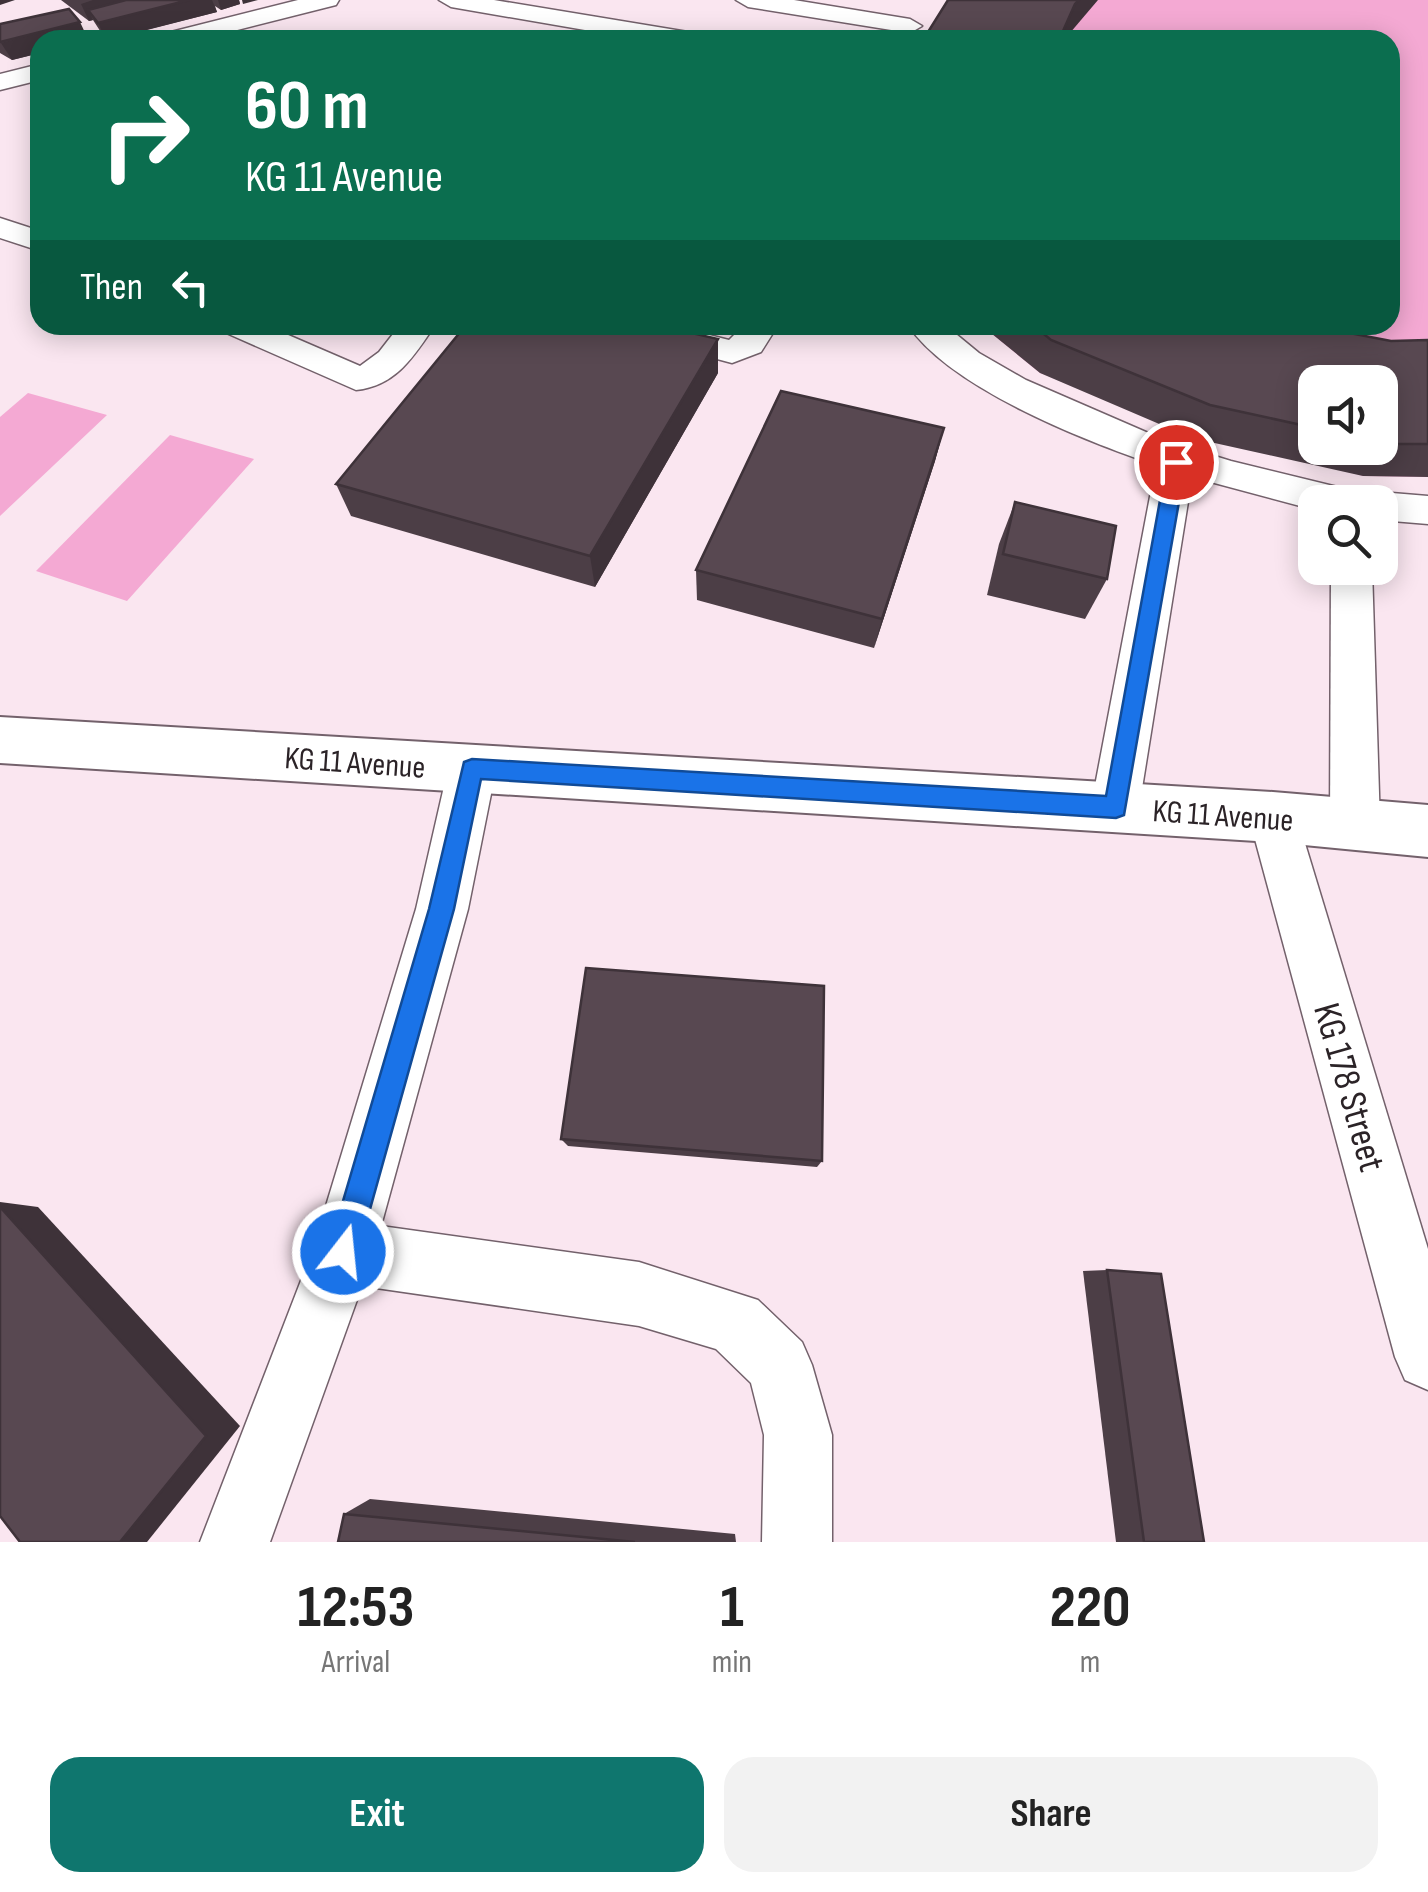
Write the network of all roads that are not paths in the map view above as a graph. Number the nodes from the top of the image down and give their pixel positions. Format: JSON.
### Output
{"nodes":[{"id":1,"x":327,"y":0,"type":"edge"},
{"id":2,"x":451,"y":0,"type":"edge"},
{"id":3,"x":748,"y":0,"type":"edge"},
{"id":4,"x":911,"y":26,"type":"edge"},
{"id":5,"x":208,"y":30,"type":"edge"},
{"id":6,"x":629,"y":30,"type":"edge"},
{"id":7,"x":30,"y":74,"type":"edge"},
{"id":8,"x":0,"y":82,"type":"edge"},
{"id":9,"x":0,"y":227,"type":"edge"},
{"id":10,"x":30,"y":238,"type":"edge"},
{"id":11,"x":259,"y":335,"type":"edge"},
{"id":12,"x":410,"y":335,"type":"edge"},
{"id":13,"x":667,"y":335,"type":"edge"},
{"id":14,"x":754,"y":335,"type":"edge"},
{"id":15,"x":934,"y":335,"type":"edge"},
{"id":16,"x":1176,"y":462,"type":"junction"},
{"id":17,"x":1298,"y":493,"type":"edge"},
{"id":18,"x":1398,"y":508,"type":"edge"},
{"id":19,"x":1428,"y":510,"type":"edge"},
{"id":20,"x":1350,"y":585,"type":"edge"},
{"id":21,"x":0,"y":740,"type":"edge"},
{"id":22,"x":472,"y":769,"type":"junction"},
{"id":23,"x":1116,"y":807,"type":"junction"},
{"id":24,"x":1274,"y":816,"type":"junction"},
{"id":25,"x":1355,"y":826,"type":"junction"},
{"id":26,"x":1428,"y":831,"type":"edge"},
{"id":27,"x":343,"y":1252,"type":"junction"},
{"id":28,"x":1428,"y":1357,"type":"edge"},
{"id":29,"x":236,"y":1542,"type":"edge"},
{"id":30,"x":797,"y":1542,"type":"edge"}],
"edges":[{"from":1,"to":5,"type":"street"},
{"from":2,"to":6,"type":"street"},
{"from":3,"to":4,"type":"street"},
{"from":7,"to":8,"type":"street"},
{"from":9,"to":10,"type":"street"},
{"from":11,"to":12,"type":"street"},
{"from":13,"to":14,"type":"street"},
{"from":15,"to":16,"type":"street"},
{"from":16,"to":17,"type":"street"},
{"from":16,"to":23,"type":"street"},
{"from":18,"to":19,"type":"street"},
{"from":20,"to":25,"type":"street"},
{"from":21,"to":22,"type":"main road","name":"KG 11 Avenue"},
{"from":22,"to":23,"type":"main road","name":"KG 11 Avenue"},
{"from":22,"to":27,"type":"street"},
{"from":23,"to":24,"type":"main road","name":"KG 11 Avenue"},
{"from":24,"to":25,"type":"main road","name":"KG 11 Avenue"},
{"from":24,"to":28,"type":"street","name":"KG 178 Street"},
{"from":25,"to":26,"type":"main road","name":"KG 11 Avenue"},
{"from":27,"to":29,"type":"street"},
{"from":27,"to":30,"type":"street"}]}
